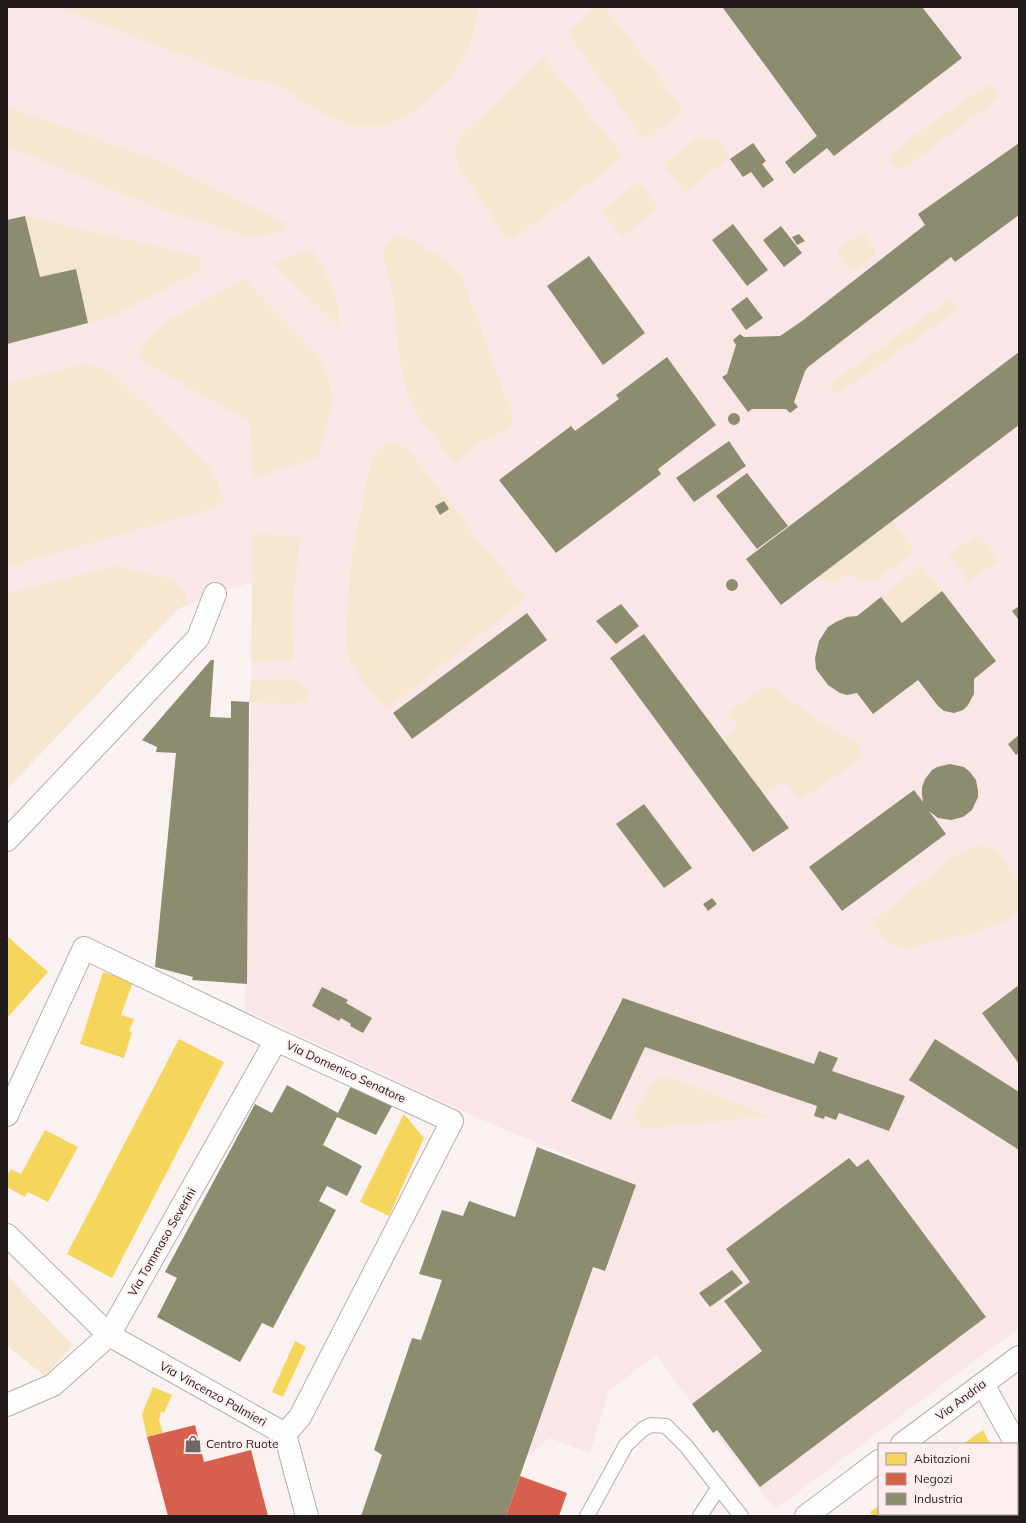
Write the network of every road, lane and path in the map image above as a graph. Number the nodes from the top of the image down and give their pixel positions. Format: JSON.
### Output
{"nodes":[{"id":1,"x":215,"y":594,"type":"dead end"},
{"id":2,"x":7,"y":840,"type":"edge"},
{"id":3,"x":276,"y":1040,"type":"junction"},
{"id":4,"x":7,"y":1115,"type":"edge"},
{"id":5,"x":7,"y":1235,"type":"edge"},
{"id":6,"x":109,"y":1335,"type":"junction"},
{"id":7,"x":1019,"y":1357,"type":"edge"},
{"id":8,"x":982,"y":1384,"type":"junction"},
{"id":9,"x":7,"y":1405,"type":"edge"},
{"id":10,"x":285,"y":1434,"type":"junction"},
{"id":11,"x":903,"y":1443,"type":"edge"},
{"id":12,"x":1015,"y":1443,"type":"edge"},
{"id":13,"x":878,"y":1462,"type":"edge"},
{"id":14,"x":719,"y":1487,"type":"junction"},
{"id":15,"x":307,"y":1516,"type":"edge"},
{"id":16,"x":587,"y":1516,"type":"edge"},
{"id":17,"x":700,"y":1516,"type":"edge"},
{"id":18,"x":741,"y":1516,"type":"edge"},
{"id":19,"x":806,"y":1516,"type":"edge"}],
"edges":[{"from":1,"to":2,"type":"street"},
{"from":3,"to":4,"type":"street","name":"Via Domenico Senatore"},
{"from":3,"to":6,"type":"street","name":"Via Tommaso Severini"},
{"from":3,"to":10,"type":"street","name":"Via Domenico Senatore"},
{"from":5,"to":6,"type":"street"},
{"from":6,"to":9,"type":"street","name":"Via Tommaso Severini"},
{"from":6,"to":10,"type":"street","name":"Via Vincenzo Palmieri"},
{"from":7,"to":8,"type":"street","name":"Via Andria"},
{"from":8,"to":11,"type":"street","name":"Via Andria"},
{"from":8,"to":12,"type":"street"},
{"from":10,"to":15,"type":"street"},
{"from":13,"to":19,"type":"street"},
{"from":14,"to":16,"type":"lane"},
{"from":14,"to":17,"type":"lane"},
{"from":14,"to":18,"type":"lane"}]}
